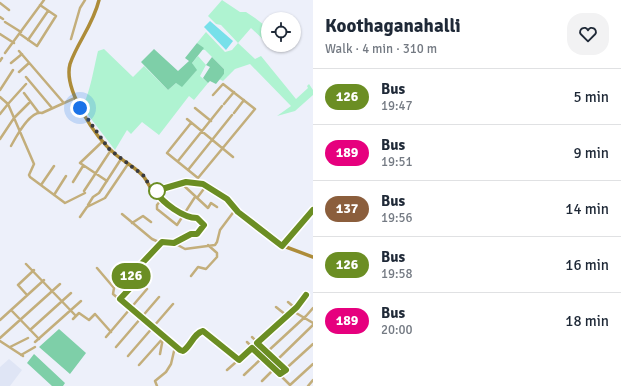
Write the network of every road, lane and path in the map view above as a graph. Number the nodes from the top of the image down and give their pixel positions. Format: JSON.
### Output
{"nodes":[{"id":1,"x":44,"y":0,"type":"edge"},
{"id":2,"x":85,"y":0,"type":"edge"},
{"id":3,"x":99,"y":0,"type":"edge"},
{"id":4,"x":0,"y":3,"type":"edge"},
{"id":5,"x":40,"y":5,"type":"junction"},
{"id":6,"x":9,"y":10,"type":"dead end"},
{"id":7,"x":48,"y":11,"type":"junction"},
{"id":8,"x":0,"y":17,"type":"edge"},
{"id":9,"x":21,"y":33,"type":"junction"},
{"id":10,"x":0,"y":34,"type":"edge"},
{"id":11,"x":71,"y":39,"type":"dead end"},
{"id":12,"x":28,"y":40,"type":"junction"},
{"id":13,"x":14,"y":43,"type":"junction"},
{"id":14,"x":18,"y":51,"type":"dead end"},
{"id":15,"x":5,"y":53,"type":"dead end"},
{"id":16,"x":22,"y":54,"type":"junction"},
{"id":17,"x":2,"y":58,"type":"dead end"},
{"id":18,"x":0,"y":61,"type":"edge"},
{"id":19,"x":11,"y":63,"type":"dead end"},
{"id":20,"x":29,"y":63,"type":"junction"},
{"id":21,"x":13,"y":70,"type":"dead end"},
{"id":22,"x":19,"y":72,"type":"dead end"},
{"id":23,"x":26,"y":77,"type":"dead end"},
{"id":24,"x":26,"y":84,"type":"dead end"},
{"id":25,"x":0,"y":90,"type":"edge"},
{"id":26,"x":234,"y":92,"type":"junction"},
{"id":27,"x":24,"y":93,"type":"dead end"},
{"id":28,"x":213,"y":95,"type":"dead end"},
{"id":29,"x":0,"y":97,"type":"edge"},
{"id":30,"x":75,"y":98,"type":"junction"},
{"id":31,"x":244,"y":100,"type":"junction"},
{"id":32,"x":63,"y":102,"type":"junction"},
{"id":33,"x":28,"y":103,"type":"dead end"},
{"id":34,"x":8,"y":104,"type":"junction"},
{"id":35,"x":52,"y":108,"type":"junction"},
{"id":36,"x":195,"y":108,"type":"dead end"},
{"id":37,"x":39,"y":113,"type":"junction"},
{"id":38,"x":0,"y":114,"type":"edge"},
{"id":39,"x":14,"y":118,"type":"junction"},
{"id":40,"x":187,"y":120,"type":"dead end"},
{"id":41,"x":211,"y":121,"type":"junction"},
{"id":42,"x":191,"y":123,"type":"junction"},
{"id":43,"x":20,"y":131,"type":"junction"},
{"id":44,"x":202,"y":131,"type":"junction"},
{"id":45,"x":0,"y":139,"type":"edge"},
{"id":46,"x":212,"y":140,"type":"junction"},
{"id":47,"x":103,"y":141,"type":"junction"},
{"id":48,"x":11,"y":146,"type":"dead end"},
{"id":49,"x":223,"y":149,"type":"junction"},
{"id":50,"x":111,"y":150,"type":"junction"},
{"id":51,"x":233,"y":157,"type":"dead end"},
{"id":52,"x":121,"y":159,"type":"junction"},
{"id":53,"x":178,"y":161,"type":"junction"},
{"id":54,"x":128,"y":164,"type":"junction"},
{"id":55,"x":54,"y":166,"type":"dead end"},
{"id":56,"x":84,"y":166,"type":"junction"},
{"id":57,"x":188,"y":170,"type":"junction"},
{"id":58,"x":96,"y":174,"type":"junction"},
{"id":59,"x":66,"y":176,"type":"dead end"},
{"id":60,"x":198,"y":180,"type":"junction"},
{"id":61,"x":107,"y":181,"type":"junction"},
{"id":62,"x":73,"y":182,"type":"dead end"},
{"id":63,"x":181,"y":183,"type":"junction"},
{"id":64,"x":41,"y":185,"type":"junction"},
{"id":65,"x":207,"y":185,"type":"junction"},
{"id":66,"x":155,"y":191,"type":"junction"},
{"id":67,"x":54,"y":194,"type":"junction"},
{"id":68,"x":196,"y":198,"type":"junction"},
{"id":69,"x":161,"y":200,"type":"junction"},
{"id":70,"x":87,"y":207,"type":"junction"},
{"id":71,"x":217,"y":207,"type":"dead end"},
{"id":72,"x":235,"y":210,"type":"junction"},
{"id":73,"x":313,"y":210,"type":"edge"},
{"id":74,"x":122,"y":214,"type":"dead end"},
{"id":75,"x":184,"y":214,"type":"junction"},
{"id":76,"x":80,"y":217,"type":"dead end"},
{"id":77,"x":151,"y":222,"type":"dead end"},
{"id":78,"x":132,"y":223,"type":"junction"},
{"id":79,"x":161,"y":243,"type":"junction"},
{"id":80,"x":174,"y":243,"type":"junction"},
{"id":81,"x":207,"y":245,"type":"junction"},
{"id":82,"x":282,"y":246,"type":"junction"},
{"id":83,"x":313,"y":257,"type":"edge"},
{"id":84,"x":26,"y":264,"type":"dead end"},
{"id":85,"x":97,"y":268,"type":"dead end"},
{"id":86,"x":34,"y":270,"type":"junction"},
{"id":87,"x":191,"y":276,"type":"dead end"},
{"id":88,"x":44,"y":280,"type":"junction"},
{"id":89,"x":60,"y":284,"type":"dead end"},
{"id":90,"x":147,"y":289,"type":"dead end"},
{"id":91,"x":53,"y":291,"type":"junction"},
{"id":92,"x":71,"y":293,"type":"dead end"},
{"id":93,"x":27,"y":295,"type":"junction"},
{"id":94,"x":306,"y":295,"type":"dead end"},
{"id":95,"x":159,"y":297,"type":"dead end"},
{"id":96,"x":120,"y":299,"type":"junction"},
{"id":97,"x":62,"y":301,"type":"junction"},
{"id":98,"x":81,"y":301,"type":"dead end"},
{"id":99,"x":288,"y":302,"type":"dead end"},
{"id":100,"x":172,"y":304,"type":"dead end"},
{"id":101,"x":276,"y":307,"type":"dead end"},
{"id":102,"x":295,"y":308,"type":"junction"},
{"id":103,"x":313,"y":308,"type":"edge"},
{"id":104,"x":130,"y":309,"type":"junction"},
{"id":105,"x":12,"y":310,"type":"junction"},
{"id":106,"x":70,"y":310,"type":"junction"},
{"id":107,"x":291,"y":310,"type":"junction"},
{"id":108,"x":286,"y":315,"type":"junction"},
{"id":109,"x":76,"y":316,"type":"junction"},
{"id":110,"x":141,"y":318,"type":"junction"},
{"id":111,"x":304,"y":318,"type":"junction"},
{"id":112,"x":73,"y":319,"type":"dead end"},
{"id":113,"x":0,"y":320,"type":"edge"},
{"id":114,"x":21,"y":320,"type":"junction"},
{"id":115,"x":313,"y":324,"type":"edge"},
{"id":116,"x":153,"y":328,"type":"junction"},
{"id":117,"x":30,"y":330,"type":"junction"},
{"id":118,"x":111,"y":332,"type":"junction"},
{"id":119,"x":106,"y":337,"type":"dead end"},
{"id":120,"x":252,"y":337,"type":"dead end"},
{"id":121,"x":28,"y":338,"type":"dead end"},
{"id":122,"x":163,"y":338,"type":"junction"},
{"id":123,"x":39,"y":339,"type":"junction"},
{"id":124,"x":0,"y":340,"type":"edge"},
{"id":125,"x":35,"y":342,"type":"dead end"},
{"id":126,"x":247,"y":342,"type":"dead end"},
{"id":127,"x":257,"y":343,"type":"junction"},
{"id":128,"x":313,"y":344,"type":"edge"},
{"id":129,"x":10,"y":347,"type":"junction"},
{"id":130,"x":35,"y":347,"type":"dead end"},
{"id":131,"x":116,"y":347,"type":"dead end"},
{"id":132,"x":175,"y":347,"type":"junction"},
{"id":133,"x":252,"y":348,"type":"junction"},
{"id":134,"x":268,"y":352,"type":"junction"},
{"id":135,"x":160,"y":354,"type":"dead end"},
{"id":136,"x":128,"y":356,"type":"dead end"},
{"id":137,"x":263,"y":357,"type":"junction"},
{"id":138,"x":239,"y":360,"type":"junction"},
{"id":139,"x":276,"y":361,"type":"junction"},
{"id":140,"x":139,"y":365,"type":"dead end"},
{"id":141,"x":313,"y":365,"type":"edge"},
{"id":142,"x":275,"y":368,"type":"junction"},
{"id":143,"x":227,"y":370,"type":"dead end"},
{"id":144,"x":286,"y":370,"type":"junction"},
{"id":145,"x":280,"y":374,"type":"junction"},
{"id":146,"x":244,"y":375,"type":"dead end"},
{"id":147,"x":313,"y":380,"type":"edge"},
{"id":148,"x":262,"y":381,"type":"dead end"},
{"id":149,"x":289,"y":385,"type":"edge"},
{"id":150,"x":157,"y":386,"type":"edge"},
{"id":151,"x":308,"y":386,"type":"edge"}],
"edges":[{"from":1,"to":5,"type":"street"},
{"from":2,"to":11,"type":"street"},
{"from":3,"to":30,"type":"street"},
{"from":4,"to":6,"type":"street"},
{"from":5,"to":7,"type":"street"},
{"from":5,"to":9,"type":"street"},
{"from":7,"to":12,"type":"street"},
{"from":7,"to":12,"type":"street"},
{"from":8,"to":9,"type":"street"},
{"from":9,"to":12,"type":"street"},
{"from":9,"to":13,"type":"street"},
{"from":10,"to":13,"type":"street"},
{"from":13,"to":15,"type":"street"},
{"from":14,"to":16,"type":"street"},
{"from":16,"to":19,"type":"street"},
{"from":16,"to":20,"type":"street"},
{"from":17,"to":18,"type":"street"},
{"from":20,"to":22,"type":"street"},
{"from":20,"to":32,"type":"street"},
{"from":21,"to":25,"type":"street"},
{"from":23,"to":35,"type":"street"},
{"from":24,"to":34,"type":"street"},
{"from":26,"to":28,"type":"street"},
{"from":26,"to":31,"type":"street"},
{"from":26,"to":41,"type":"street"},
{"from":27,"to":37,"type":"street"},
{"from":29,"to":34,"type":"street"},
{"from":30,"to":32,"type":"street"},
{"from":30,"to":47,"type":"street"},
{"from":31,"to":46,"type":"street"},
{"from":31,"to":49,"type":"street"},
{"from":32,"to":35,"type":"street"},
{"from":33,"to":39,"type":"street"},
{"from":34,"to":38,"type":"street"},
{"from":34,"to":39,"type":"street"},
{"from":35,"to":37,"type":"street"},
{"from":36,"to":41,"type":"street"},
{"from":37,"to":43,"type":"street"},
{"from":39,"to":43,"type":"street"},
{"from":39,"to":45,"type":"street"},
{"from":40,"to":42,"type":"street"},
{"from":41,"to":44,"type":"street"},
{"from":42,"to":44,"type":"street"},
{"from":42,"to":53,"type":"street"},
{"from":43,"to":48,"type":"street"},
{"from":43,"to":64,"type":"street"},
{"from":44,"to":46,"type":"street"},
{"from":44,"to":53,"type":"street"},
{"from":46,"to":49,"type":"street"},
{"from":46,"to":57,"type":"street"},
{"from":47,"to":50,"type":"street"},
{"from":47,"to":56,"type":"street"},
{"from":49,"to":51,"type":"street"},
{"from":49,"to":60,"type":"street"},
{"from":50,"to":52,"type":"street"},
{"from":50,"to":58,"type":"street"},
{"from":52,"to":54,"type":"street"},
{"from":52,"to":61,"type":"street"},
{"from":53,"to":57,"type":"street"},
{"from":54,"to":66,"type":"street"},
{"from":54,"to":70,"type":"street"},
{"from":55,"to":64,"type":"street"},
{"from":56,"to":58,"type":"street"},
{"from":56,"to":62,"type":"street"},
{"from":57,"to":60,"type":"street"},
{"from":58,"to":61,"type":"street"},
{"from":58,"to":67,"type":"street"},
{"from":59,"to":67,"type":"street"},
{"from":60,"to":63,"type":"street"},
{"from":60,"to":65,"type":"street"},
{"from":61,"to":70,"type":"street"},
{"from":63,"to":66,"type":"street"},
{"from":63,"to":68,"type":"street"},
{"from":64,"to":67,"type":"street"},
{"from":65,"to":68,"type":"street"},
{"from":65,"to":72,"type":"street"},
{"from":66,"to":69,"type":"street"},
{"from":68,"to":71,"type":"street"},
{"from":68,"to":75,"type":"street"},
{"from":69,"to":75,"type":"street"},
{"from":69,"to":75,"type":"street"},
{"from":70,"to":76,"type":"street"},
{"from":72,"to":81,"type":"street"},
{"from":72,"to":82,"type":"street"},
{"from":73,"to":82,"type":"street"},
{"from":74,"to":78,"type":"street"},
{"from":75,"to":80,"type":"street"},
{"from":77,"to":78,"type":"street"},
{"from":78,"to":79,"type":"street"},
{"from":79,"to":80,"type":"street"},
{"from":79,"to":96,"type":"street"},
{"from":80,"to":81,"type":"street"},
{"from":81,"to":87,"type":"street"},
{"from":82,"to":83,"type":"street"},
{"from":84,"to":86,"type":"street"},
{"from":85,"to":96,"type":"street"},
{"from":86,"to":88,"type":"street"},
{"from":86,"to":93,"type":"street"},
{"from":88,"to":91,"type":"street"},
{"from":88,"to":93,"type":"street"},
{"from":89,"to":91,"type":"street"},
{"from":90,"to":104,"type":"street"},
{"from":91,"to":97,"type":"street"},
{"from":91,"to":114,"type":"street"},
{"from":92,"to":97,"type":"street"},
{"from":93,"to":105,"type":"street"},
{"from":94,"to":102,"type":"street"},
{"from":95,"to":110,"type":"street"},
{"from":96,"to":104,"type":"street"},
{"from":97,"to":106,"type":"street"},
{"from":97,"to":117,"type":"street"},
{"from":98,"to":106,"type":"street"},
{"from":99,"to":102,"type":"street"},
{"from":100,"to":116,"type":"street"},
{"from":101,"to":108,"type":"street"},
{"from":102,"to":107,"type":"street"},
{"from":103,"to":111,"type":"street"},
{"from":104,"to":110,"type":"street"},
{"from":104,"to":118,"type":"street"},
{"from":105,"to":113,"type":"street"},
{"from":105,"to":114,"type":"street"},
{"from":106,"to":109,"type":"street"},
{"from":106,"to":123,"type":"street"},
{"from":107,"to":108,"type":"street"},
{"from":107,"to":111,"type":"street"},
{"from":108,"to":127,"type":"street"},
{"from":109,"to":112,"type":"street"},
{"from":109,"to":118,"type":"street"},
{"from":110,"to":116,"type":"street"},
{"from":110,"to":131,"type":"street"},
{"from":111,"to":115,"type":"street"},
{"from":111,"to":134,"type":"street"},
{"from":114,"to":117,"type":"street"},
{"from":114,"to":124,"type":"street"},
{"from":115,"to":139,"type":"street"},
{"from":116,"to":122,"type":"street"},
{"from":116,"to":136,"type":"street"},
{"from":117,"to":123,"type":"street"},
{"from":118,"to":119,"type":"street"},
{"from":120,"to":127,"type":"street"},
{"from":121,"to":129,"type":"street"},
{"from":122,"to":132,"type":"street"},
{"from":122,"to":135,"type":"street"},
{"from":122,"to":140,"type":"street"},
{"from":123,"to":125,"type":"street"},
{"from":124,"to":129,"type":"street"},
{"from":126,"to":133,"type":"street"},
{"from":127,"to":134,"type":"street"},
{"from":128,"to":144,"type":"street"},
{"from":129,"to":130,"type":"street"},
{"from":132,"to":138,"type":"street"},
{"from":132,"to":150,"type":"street"},
{"from":133,"to":137,"type":"street"},
{"from":133,"to":138,"type":"street"},
{"from":134,"to":139,"type":"street"},
{"from":137,"to":142,"type":"street"},
{"from":137,"to":146,"type":"street"},
{"from":138,"to":143,"type":"street"},
{"from":139,"to":144,"type":"street"},
{"from":141,"to":149,"type":"street"},
{"from":142,"to":145,"type":"street"},
{"from":142,"to":148,"type":"street"},
{"from":144,"to":145,"type":"street"},
{"from":145,"to":149,"type":"street"},
{"from":147,"to":151,"type":"street"}]}
